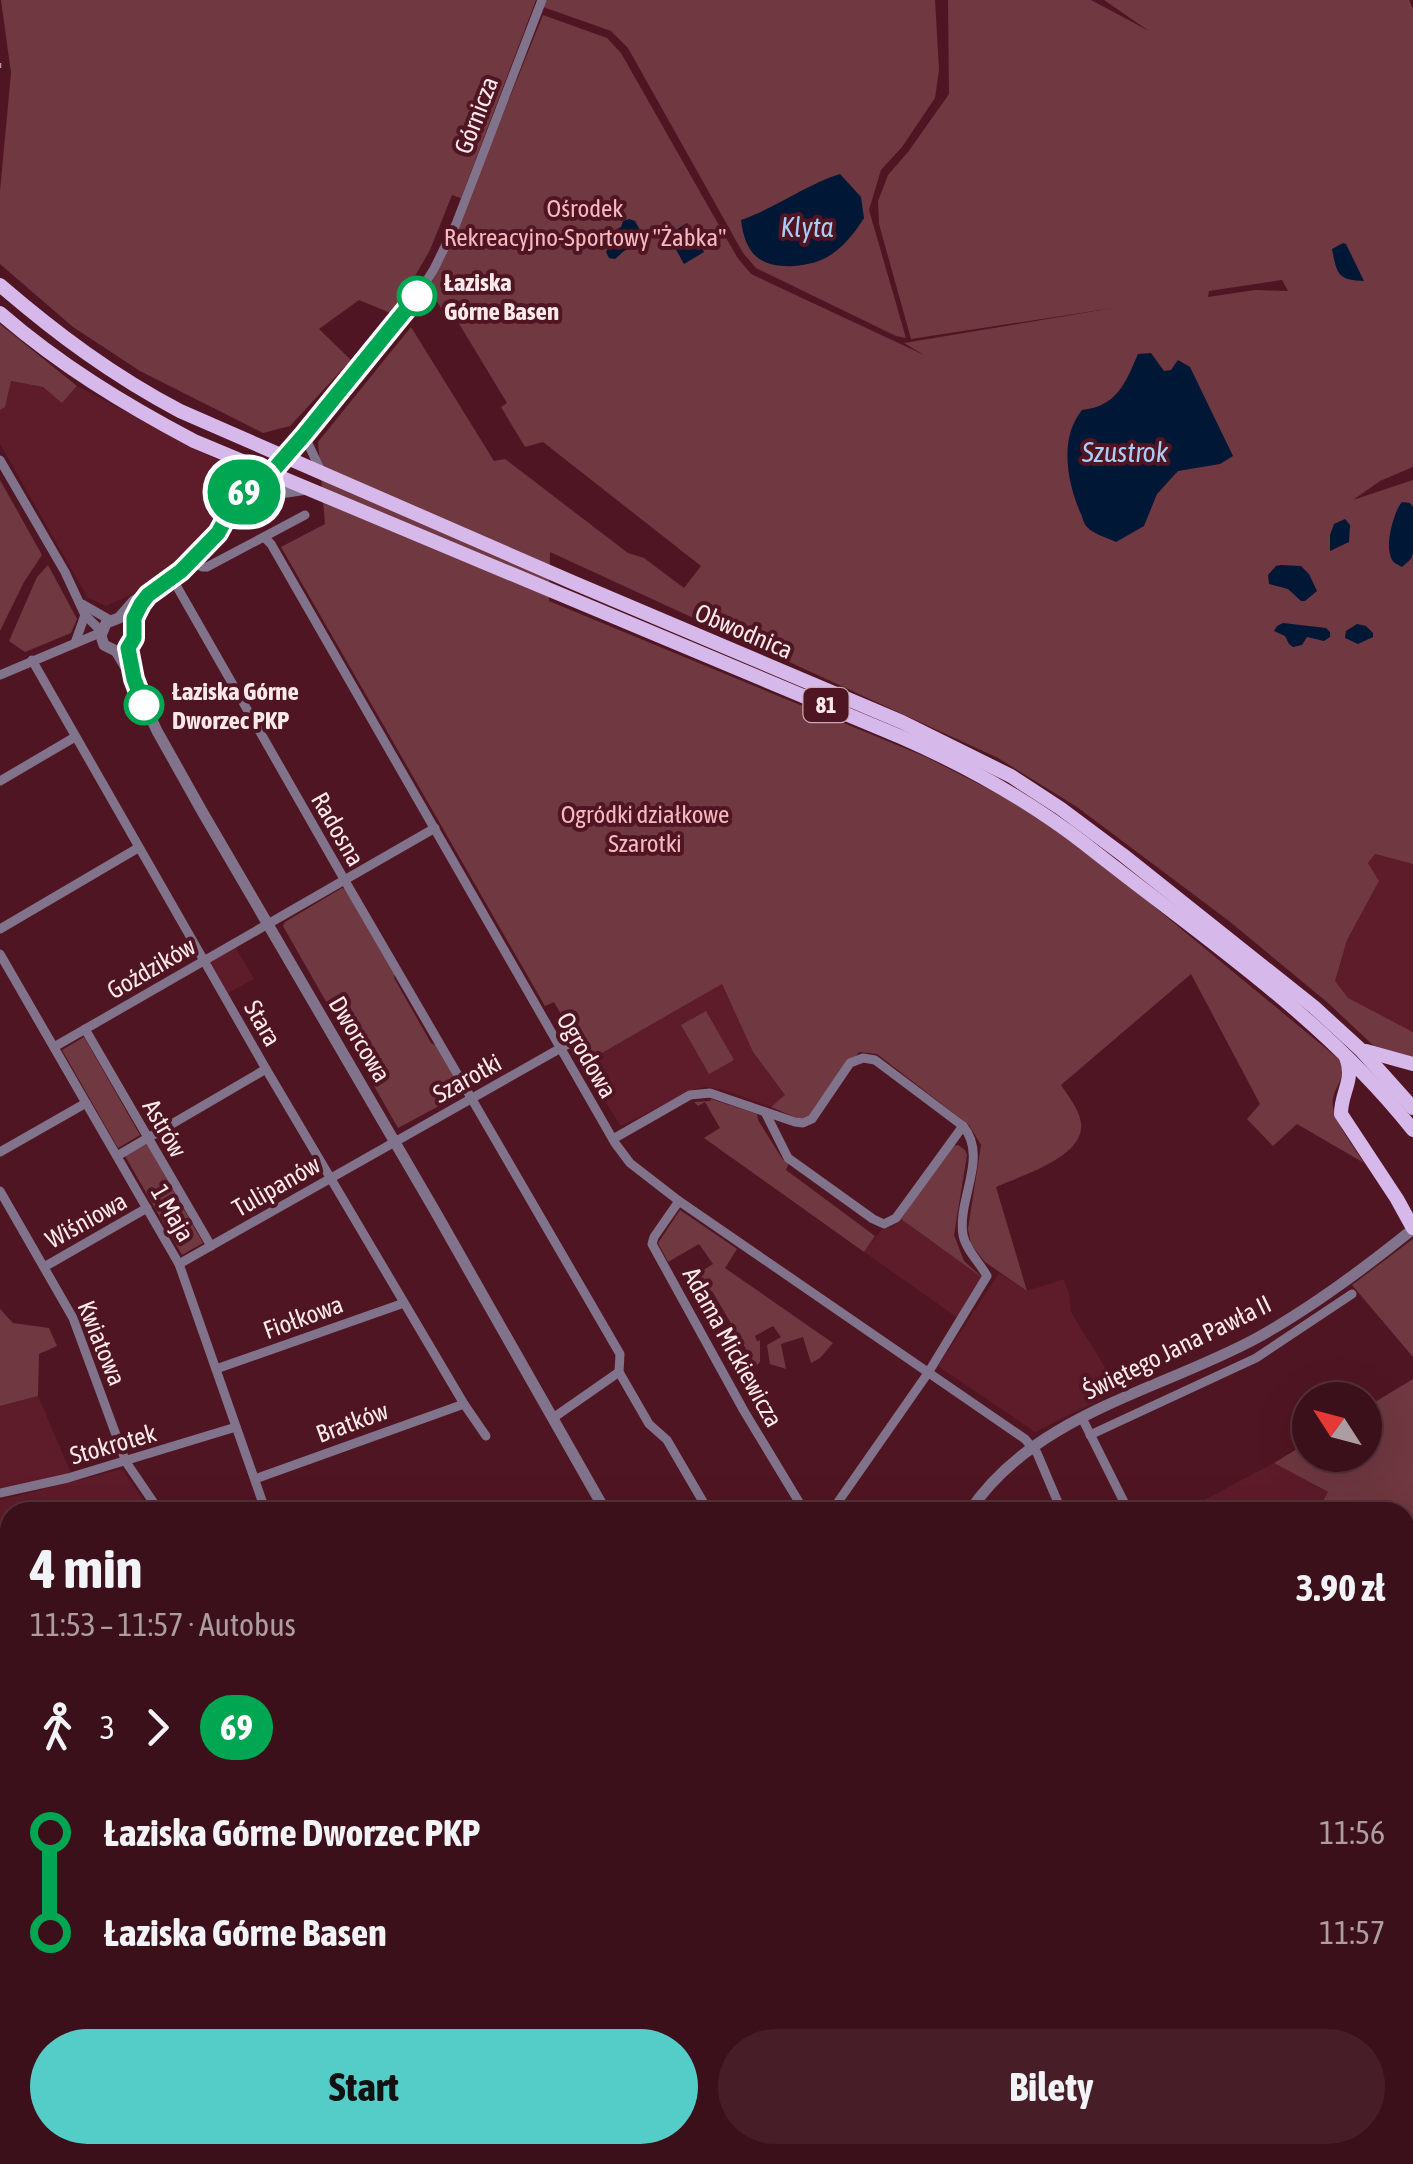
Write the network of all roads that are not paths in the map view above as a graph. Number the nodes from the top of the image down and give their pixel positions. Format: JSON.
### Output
{"nodes":[{"id":1,"x":542,"y":0,"type":"edge"},
{"id":2,"x":0,"y":284,"type":"edge"},
{"id":3,"x":0,"y":313,"type":"edge"},
{"id":4,"x":304,"y":435,"type":"junction"},
{"id":5,"x":230,"y":456,"type":"junction"},
{"id":6,"x":284,"y":457,"type":"junction"},
{"id":7,"x":0,"y":462,"type":"edge"},
{"id":8,"x":322,"y":473,"type":"junction"},
{"id":9,"x":270,"y":474,"type":"junction"},
{"id":10,"x":306,"y":488,"type":"junction"},
{"id":11,"x":236,"y":500,"type":"junction"},
{"id":12,"x":260,"y":500,"type":"junction"},
{"id":13,"x":305,"y":515,"type":"dead end"},
{"id":14,"x":218,"y":533,"type":"junction"},
{"id":15,"x":265,"y":538,"type":"junction"},
{"id":16,"x":192,"y":561,"type":"junction"},
{"id":17,"x":172,"y":578,"type":"junction"},
{"id":18,"x":148,"y":595,"type":"junction"},
{"id":19,"x":80,"y":603,"type":"junction"},
{"id":20,"x":85,"y":615,"type":"junction"},
{"id":21,"x":114,"y":619,"type":"junction"},
{"id":22,"x":132,"y":626,"type":"junction"},
{"id":23,"x":113,"y":644,"type":"junction"},
{"id":24,"x":74,"y":645,"type":"junction"},
{"id":25,"x":32,"y":660,"type":"junction"},
{"id":26,"x":0,"y":675,"type":"edge"},
{"id":27,"x":75,"y":738,"type":"junction"},
{"id":28,"x":0,"y":781,"type":"edge"},
{"id":29,"x":435,"y":828,"type":"junction"},
{"id":30,"x":138,"y":848,"type":"junction"},
{"id":31,"x":344,"y":880,"type":"junction"},
{"id":32,"x":268,"y":925,"type":"junction"},
{"id":33,"x":0,"y":929,"type":"edge"},
{"id":34,"x":0,"y":954,"type":"edge"},
{"id":35,"x":204,"y":960,"type":"junction"},
{"id":36,"x":85,"y":1029,"type":"junction"},
{"id":37,"x":576,"y":1040,"type":"dead end"},
{"id":38,"x":54,"y":1046,"type":"junction"},
{"id":39,"x":560,"y":1048,"type":"junction"},
{"id":40,"x":1361,"y":1050,"type":"junction"},
{"id":41,"x":1344,"y":1052,"type":"junction"},
{"id":42,"x":1413,"y":1066,"type":"edge"},
{"id":43,"x":266,"y":1069,"type":"junction"},
{"id":44,"x":1379,"y":1089,"type":"junction"},
{"id":45,"x":1346,"y":1090,"type":"junction"},
{"id":46,"x":1402,"y":1093,"type":"junction"},
{"id":47,"x":471,"y":1098,"type":"junction"},
{"id":48,"x":86,"y":1103,"type":"junction"},
{"id":49,"x":1413,"y":1108,"type":"edge"},
{"id":50,"x":765,"y":1112,"type":"junction"},
{"id":51,"x":962,"y":1126,"type":"junction"},
{"id":52,"x":1413,"y":1130,"type":"edge"},
{"id":53,"x":147,"y":1139,"type":"junction"},
{"id":54,"x":612,"y":1139,"type":"junction"},
{"id":55,"x":393,"y":1142,"type":"junction"},
{"id":56,"x":0,"y":1152,"type":"edge"},
{"id":57,"x":117,"y":1156,"type":"junction"},
{"id":58,"x":330,"y":1178,"type":"junction"},
{"id":59,"x":0,"y":1190,"type":"edge"},
{"id":60,"x":1397,"y":1198,"type":"junction"},
{"id":61,"x":679,"y":1201,"type":"junction"},
{"id":62,"x":1413,"y":1206,"type":"edge"},
{"id":63,"x":148,"y":1208,"type":"junction"},
{"id":64,"x":1413,"y":1228,"type":"edge"},
{"id":65,"x":211,"y":1246,"type":"junction"},
{"id":66,"x":179,"y":1264,"type":"junction"},
{"id":67,"x":44,"y":1267,"type":"junction"},
{"id":68,"x":1352,"y":1294,"type":"dead end"},
{"id":69,"x":404,"y":1303,"type":"junction"},
{"id":70,"x":216,"y":1370,"type":"junction"},
{"id":71,"x":619,"y":1372,"type":"junction"},
{"id":72,"x":928,"y":1373,"type":"junction"},
{"id":73,"x":464,"y":1404,"type":"junction"},
{"id":74,"x":553,"y":1418,"type":"junction"},
{"id":75,"x":1082,"y":1418,"type":"junction"},
{"id":76,"x":236,"y":1428,"type":"junction"},
{"id":77,"x":1090,"y":1435,"type":"junction"},
{"id":78,"x":486,"y":1436,"type":"dead end"},
{"id":79,"x":1033,"y":1447,"type":"junction"},
{"id":80,"x":126,"y":1462,"type":"junction"},
{"id":81,"x":255,"y":1478,"type":"junction"},
{"id":82,"x":0,"y":1493,"type":"edge"},
{"id":83,"x":153,"y":1502,"type":"edge"},
{"id":84,"x":263,"y":1502,"type":"edge"},
{"id":85,"x":600,"y":1502,"type":"edge"},
{"id":86,"x":702,"y":1502,"type":"edge"},
{"id":87,"x":800,"y":1502,"type":"edge"},
{"id":88,"x":838,"y":1502,"type":"edge"},
{"id":89,"x":977,"y":1502,"type":"edge"},
{"id":90,"x":1058,"y":1502,"type":"edge"},
{"id":91,"x":1123,"y":1502,"type":"edge"}],
"edges":[{"from":1,"to":4,"type":"street","name":"Górnicza"},
{"from":2,"to":6,"type":"main road","name":"Obwodnica","number":"81"},
{"from":3,"to":5,"type":"main road","name":"Obwodnica","number":"81"},
{"from":4,"to":6,"type":"street","name":"Górnicza"},
{"from":4,"to":8,"type":"street"},
{"from":5,"to":9,"type":"main road","name":"Obwodnica","number":"81"},
{"from":5,"to":11,"type":"street"},
{"from":6,"to":8,"type":"main road","name":"Obwodnica","number":"81"},
{"from":6,"to":9,"type":"street"},
{"from":7,"to":19,"type":"street"},
{"from":8,"to":40,"type":"main road","name":"Obwodnica","number":"81"},
{"from":9,"to":10,"type":"main road","name":"Obwodnica","number":"81"},
{"from":9,"to":11,"type":"street"},
{"from":9,"to":12,"type":"street"},
{"from":10,"to":12,"type":"street"},
{"from":10,"to":41,"type":"main road","name":"Obwodnica","number":"81"},
{"from":11,"to":14,"type":"street"},
{"from":12,"to":14,"type":"street"},
{"from":13,"to":15,"type":"street"},
{"from":14,"to":16,"type":"street"},
{"from":15,"to":16,"type":"street"},
{"from":15,"to":29,"type":"street","name":"Ogrodowa"},
{"from":16,"to":17,"type":"street"},
{"from":17,"to":18,"type":"street"},
{"from":17,"to":31,"type":"street","name":"Radosna"},
{"from":18,"to":21,"type":"street"},
{"from":18,"to":22,"type":"street"},
{"from":19,"to":20,"type":"street"},
{"from":19,"to":21,"type":"street"},
{"from":20,"to":23,"type":"street"},
{"from":20,"to":24,"type":"street"},
{"from":21,"to":22,"type":"street"},
{"from":21,"to":23,"type":"street"},
{"from":22,"to":23,"type":"street"},
{"from":23,"to":24,"type":"street"},
{"from":23,"to":32,"type":"street","name":"Dworcowa"},
{"from":24,"to":25,"type":"street"},
{"from":25,"to":26,"type":"street"},
{"from":25,"to":27,"type":"street","name":"Stara"},
{"from":27,"to":28,"type":"street"},
{"from":27,"to":30,"type":"street","name":"Stara"},
{"from":29,"to":31,"type":"street","name":"Goździków"},
{"from":29,"to":39,"type":"street","name":"Ogrodowa"},
{"from":30,"to":33,"type":"street"},
{"from":30,"to":35,"type":"street","name":"Stara"},
{"from":31,"to":32,"type":"street","name":"Goździków"},
{"from":31,"to":47,"type":"street","name":"Radosna"},
{"from":32,"to":35,"type":"street","name":"Goździków"},
{"from":32,"to":55,"type":"street","name":"Dworcowa"},
{"from":34,"to":38,"type":"street","name":"1 Maja"},
{"from":35,"to":36,"type":"street","name":"Goździków"},
{"from":35,"to":43,"type":"street","name":"Stara"},
{"from":36,"to":38,"type":"street","name":"Goździków"},
{"from":36,"to":53,"type":"street","name":"Astrów"},
{"from":37,"to":39,"type":"street","name":"Szarotki"},
{"from":38,"to":48,"type":"street","name":"1 Maja"},
{"from":39,"to":47,"type":"street","name":"Szarotki"},
{"from":39,"to":54,"type":"street","name":"Ogrodowa"},
{"from":40,"to":42,"type":"main road"},
{"from":40,"to":46,"type":"main road","name":"Obwodnica","number":"81"},
{"from":41,"to":44,"type":"main road","name":"Obwodnica","number":"81"},
{"from":41,"to":45,"type":"main road"},
{"from":42,"to":46,"type":"main road"},
{"from":43,"to":53,"type":"street"},
{"from":43,"to":58,"type":"street","name":"Stara"},
{"from":44,"to":45,"type":"main road"},
{"from":44,"to":52,"type":"main road","name":"Obwodnica","number":"81"},
{"from":45,"to":60,"type":"main road"},
{"from":46,"to":49,"type":"main road","name":"Obwodnica","number":"81"},
{"from":47,"to":55,"type":"street","name":"Szarotki"},
{"from":47,"to":71,"type":"street"},
{"from":48,"to":56,"type":"street"},
{"from":48,"to":57,"type":"street","name":"1 Maja"},
{"from":50,"to":51,"type":"street"},
{"from":50,"to":51,"type":"street"},
{"from":50,"to":54,"type":"street"},
{"from":51,"to":72,"type":"street"},
{"from":53,"to":57,"type":"street"},
{"from":53,"to":65,"type":"street","name":"Astrów"},
{"from":54,"to":61,"type":"street","name":"Ogrodowa"},
{"from":55,"to":58,"type":"street","name":"Tulipanów"},
{"from":55,"to":74,"type":"street","name":"Dworcowa"},
{"from":57,"to":63,"type":"street","name":"1 Maja"},
{"from":58,"to":65,"type":"street","name":"Tulipanów"},
{"from":58,"to":69,"type":"street","name":"Stara"},
{"from":59,"to":67,"type":"street","name":"Kwiatowa"},
{"from":60,"to":62,"type":"main road"},
{"from":60,"to":64,"type":"main road"},
{"from":61,"to":72,"type":"street","name":"Ogrodowa"},
{"from":61,"to":87,"type":"street","name":"Adama Mickiewicza"},
{"from":63,"to":66,"type":"street","name":"1 Maja"},
{"from":63,"to":67,"type":"street","name":"Wiśniowa"},
{"from":64,"to":75,"type":"street","name":"Świętego Jana Pawła II"},
{"from":65,"to":66,"type":"street","name":"Tulipanów"},
{"from":66,"to":70,"type":"street","name":"1 Maja"},
{"from":67,"to":80,"type":"street","name":"Kwiatowa"},
{"from":68,"to":77,"type":"street","name":"Świętego Jana Pawła II"},
{"from":69,"to":70,"type":"street","name":"Fiołkowa"},
{"from":69,"to":73,"type":"street","name":"Stara"},
{"from":70,"to":76,"type":"street","name":"1 Maja"},
{"from":71,"to":74,"type":"street"},
{"from":71,"to":86,"type":"street"},
{"from":72,"to":79,"type":"street","name":"Ogrodowa"},
{"from":72,"to":88,"type":"street"},
{"from":73,"to":78,"type":"street","name":"Stara"},
{"from":73,"to":81,"type":"street","name":"Bratków"},
{"from":74,"to":85,"type":"street","name":"Dworcowa"},
{"from":75,"to":77,"type":"street"},
{"from":75,"to":79,"type":"street","name":"Świętego Jana Pawła II"},
{"from":76,"to":80,"type":"street","name":"Stokrotek"},
{"from":76,"to":81,"type":"street","name":"1 Maja"},
{"from":77,"to":91,"type":"street"},
{"from":79,"to":89,"type":"street","name":"Świętego Jana Pawła II"},
{"from":79,"to":90,"type":"street"},
{"from":80,"to":82,"type":"street","name":"Stokrotek"},
{"from":80,"to":83,"type":"street","name":"Kwiatowa"},
{"from":81,"to":84,"type":"street","name":"1 Maja"}]}
